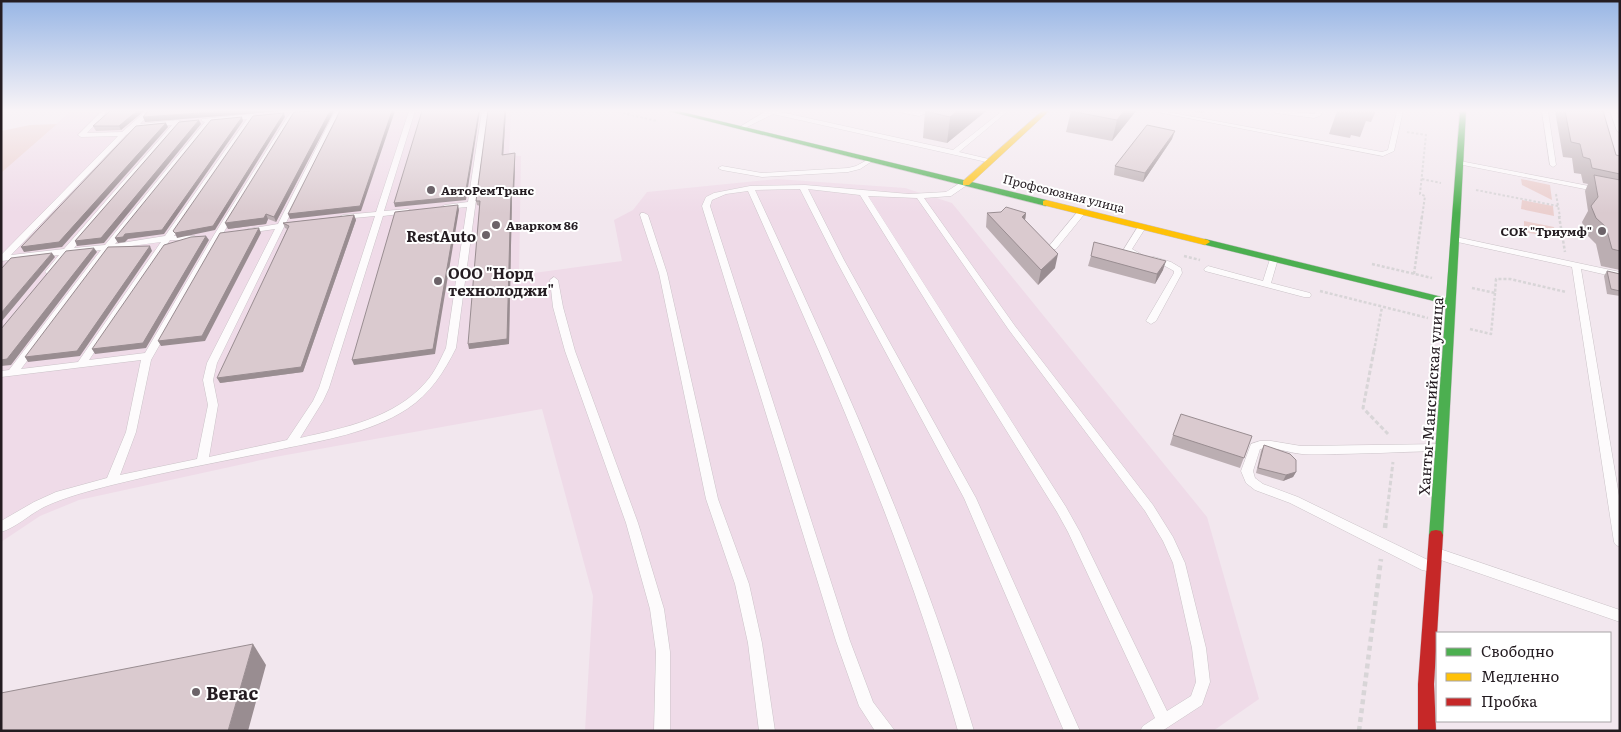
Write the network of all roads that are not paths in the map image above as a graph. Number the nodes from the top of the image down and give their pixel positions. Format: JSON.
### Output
{"nodes":[{"id":1,"x":113,"y":145,"type":"edge"},
{"id":2,"x":161,"y":145,"type":"edge"},
{"id":3,"x":190,"y":145,"type":"edge"},
{"id":4,"x":232,"y":145,"type":"edge"},
{"id":5,"x":272,"y":145,"type":"edge"},
{"id":6,"x":320,"y":145,"type":"edge"},
{"id":7,"x":401,"y":145,"type":"edge"},
{"id":8,"x":480,"y":145,"type":"edge"},
{"id":9,"x":811,"y":145,"type":"edge"},
{"id":10,"x":920,"y":145,"type":"edge"},
{"id":11,"x":963,"y":145,"type":"edge"},
{"id":12,"x":1008,"y":145,"type":"edge"},
{"id":13,"x":1336,"y":145,"type":"edge"},
{"id":14,"x":1392,"y":145,"type":"edge"},
{"id":15,"x":1461,"y":145,"type":"edge"},
{"id":16,"x":1550,"y":145,"type":"edge"},
{"id":17,"x":954,"y":153,"type":"junction"},
{"id":18,"x":871,"y":160,"type":"junction"},
{"id":19,"x":991,"y":161,"type":"junction"},
{"id":20,"x":1460,"y":163,"type":"junction"},
{"id":21,"x":1553,"y":165,"type":"dead end"},
{"id":22,"x":722,"y":168,"type":"dead end"},
{"id":23,"x":966,"y":183,"type":"junction"},
{"id":24,"x":803,"y":187,"type":"junction"},
{"id":25,"x":750,"y":188,"type":"junction"},
{"id":26,"x":863,"y":193,"type":"junction"},
{"id":27,"x":1620,"y":194,"type":"edge"},
{"id":28,"x":919,"y":196,"type":"junction"},
{"id":29,"x":471,"y":204,"type":"junction"},
{"id":30,"x":434,"y":208,"type":"edge"},
{"id":31,"x":416,"y":210,"type":"edge"},
{"id":32,"x":1082,"y":212,"type":"junction"},
{"id":33,"x":379,"y":214,"type":"junction"},
{"id":34,"x":644,"y":215,"type":"dead end"},
{"id":35,"x":330,"y":219,"type":"edge"},
{"id":36,"x":291,"y":223,"type":"edge"},
{"id":37,"x":280,"y":225,"type":"junction"},
{"id":38,"x":1142,"y":227,"type":"junction"},
{"id":39,"x":214,"y":236,"type":"junction"},
{"id":40,"x":169,"y":238,"type":"junction"},
{"id":41,"x":1456,"y":239,"type":"junction"},
{"id":42,"x":163,"y":246,"type":"junction"},
{"id":43,"x":108,"y":247,"type":"junction"},
{"id":44,"x":1053,"y":247,"type":"edge"},
{"id":45,"x":66,"y":251,"type":"junction"},
{"id":46,"x":2,"y":259,"type":"edge"},
{"id":47,"x":1274,"y":259,"type":"junction"},
{"id":48,"x":1576,"y":265,"type":"junction"},
{"id":49,"x":1208,"y":269,"type":"dead end"},
{"id":50,"x":1620,"y":275,"type":"edge"},
{"id":51,"x":42,"y":280,"type":"edge"},
{"id":52,"x":554,"y":280,"type":"dead end"},
{"id":53,"x":1266,"y":284,"type":"junction"},
{"id":54,"x":1308,"y":295,"type":"dead end"},
{"id":55,"x":1452,"y":303,"type":"junction"},
{"id":56,"x":1151,"y":321,"type":"dead end"},
{"id":57,"x":148,"y":356,"type":"junction"},
{"id":58,"x":81,"y":364,"type":"junction"},
{"id":59,"x":12,"y":373,"type":"junction"},
{"id":60,"x":1,"y":374,"type":"edge"},
{"id":61,"x":290,"y":444,"type":"junction"},
{"id":62,"x":1440,"y":447,"type":"junction"},
{"id":63,"x":202,"y":462,"type":"junction"},
{"id":64,"x":112,"y":481,"type":"junction"},
{"id":65,"x":1,"y":527,"type":"edge"},
{"id":66,"x":1620,"y":542,"type":"edge"},
{"id":67,"x":1434,"y":552,"type":"junction"},
{"id":68,"x":1433,"y":570,"type":"junction"},
{"id":69,"x":1620,"y":616,"type":"edge"},
{"id":70,"x":1426,"y":684,"type":"junction"},
{"id":71,"x":1164,"y":722,"type":"junction"},
{"id":72,"x":1416,"y":722,"type":"dead end"},
{"id":73,"x":662,"y":731,"type":"edge"},
{"id":74,"x":767,"y":731,"type":"edge"},
{"id":75,"x":887,"y":731,"type":"edge"},
{"id":76,"x":966,"y":731,"type":"edge"},
{"id":77,"x":1072,"y":731,"type":"edge"},
{"id":78,"x":1148,"y":731,"type":"edge"},
{"id":79,"x":1427,"y":731,"type":"edge"}],
"edges":[{"from":1,"to":46,"type":"lane"},
{"from":2,"to":45,"type":"lane"},
{"from":3,"to":43,"type":"lane"},
{"from":4,"to":40,"type":"lane"},
{"from":5,"to":39,"type":"lane"},
{"from":6,"to":37,"type":"lane"},
{"from":7,"to":33,"type":"lane"},
{"from":8,"to":29,"type":"lane"},
{"from":9,"to":18,"type":"main road","name":"Профсоюзная улица"},
{"from":10,"to":17,"type":"lane"},
{"from":11,"to":17,"type":"lane"},
{"from":12,"to":19,"type":"main road"},
{"from":13,"to":14,"type":"lane"},
{"from":15,"to":20,"type":"main road","name":"Ханты-Мансийская улица"},
{"from":16,"to":21,"type":"lane"},
{"from":17,"to":19,"type":"lane"},
{"from":18,"to":22,"type":"lane"},
{"from":18,"to":23,"type":"main road","name":"Профсоюзная улица"},
{"from":19,"to":23,"type":"main road"},
{"from":20,"to":27,"type":"lane"},
{"from":20,"to":41,"type":"main road","name":"Ханты-Мансийская улица"},
{"from":23,"to":28,"type":"lane"},
{"from":23,"to":32,"type":"main road","name":"Профсоюзная улица"},
{"from":24,"to":25,"type":"lane"},
{"from":24,"to":26,"type":"lane"},
{"from":24,"to":77,"type":"lane"},
{"from":25,"to":75,"type":"lane"},
{"from":25,"to":76,"type":"lane"},
{"from":26,"to":28,"type":"lane"},
{"from":26,"to":71,"type":"lane"},
{"from":28,"to":71,"type":"lane"},
{"from":29,"to":30,"type":"lane"},
{"from":29,"to":61,"type":"lane"},
{"from":31,"to":33,"type":"lane"},
{"from":32,"to":38,"type":"main road","name":"Профсоюзная улица"},
{"from":32,"to":44,"type":"lane"},
{"from":33,"to":35,"type":"lane"},
{"from":33,"to":61,"type":"lane"},
{"from":34,"to":74,"type":"lane"},
{"from":36,"to":37,"type":"lane"},
{"from":37,"to":39,"type":"lane"},
{"from":37,"to":63,"type":"lane"},
{"from":38,"to":47,"type":"main road","name":"Профсоюзная улица"},
{"from":38,"to":56,"type":"lane"},
{"from":39,"to":40,"type":"lane"},
{"from":39,"to":42,"type":"lane"},
{"from":39,"to":57,"type":"lane"},
{"from":40,"to":42,"type":"lane"},
{"from":40,"to":43,"type":"lane"},
{"from":41,"to":48,"type":"lane"},
{"from":41,"to":55,"type":"main road","name":"Ханты-Мансийская улица"},
{"from":42,"to":43,"type":"lane"},
{"from":42,"to":58,"type":"lane"},
{"from":43,"to":45,"type":"lane"},
{"from":43,"to":59,"type":"lane"},
{"from":45,"to":46,"type":"lane"},
{"from":45,"to":51,"type":"lane"},
{"from":47,"to":53,"type":"lane"},
{"from":47,"to":55,"type":"main road","name":"Профсоюзная улица"},
{"from":48,"to":50,"type":"lane"},
{"from":48,"to":66,"type":"lane"},
{"from":49,"to":53,"type":"lane"},
{"from":52,"to":73,"type":"lane"},
{"from":53,"to":54,"type":"lane"},
{"from":55,"to":62,"type":"main road","name":"Ханты-Мансийская улица"},
{"from":57,"to":58,"type":"lane"},
{"from":57,"to":64,"type":"lane"},
{"from":58,"to":59,"type":"lane"},
{"from":59,"to":60,"type":"lane"},
{"from":61,"to":63,"type":"lane"},
{"from":62,"to":67,"type":"main road","name":"Ханты-Мансийская улица"},
{"from":62,"to":68,"type":"lane"},
{"from":63,"to":64,"type":"lane"},
{"from":64,"to":65,"type":"lane"},
{"from":67,"to":68,"type":"main road","name":"Ханты-Мансийская улица"},
{"from":67,"to":69,"type":"lane"},
{"from":68,"to":70,"type":"main road","name":"Ханты-Мансийская улица"},
{"from":70,"to":72,"type":"main road","name":"Ханты-Мансийская улица"},
{"from":70,"to":79,"type":"main road","name":"Ханты-Мансийская улица"},
{"from":71,"to":78,"type":"lane"}]}
